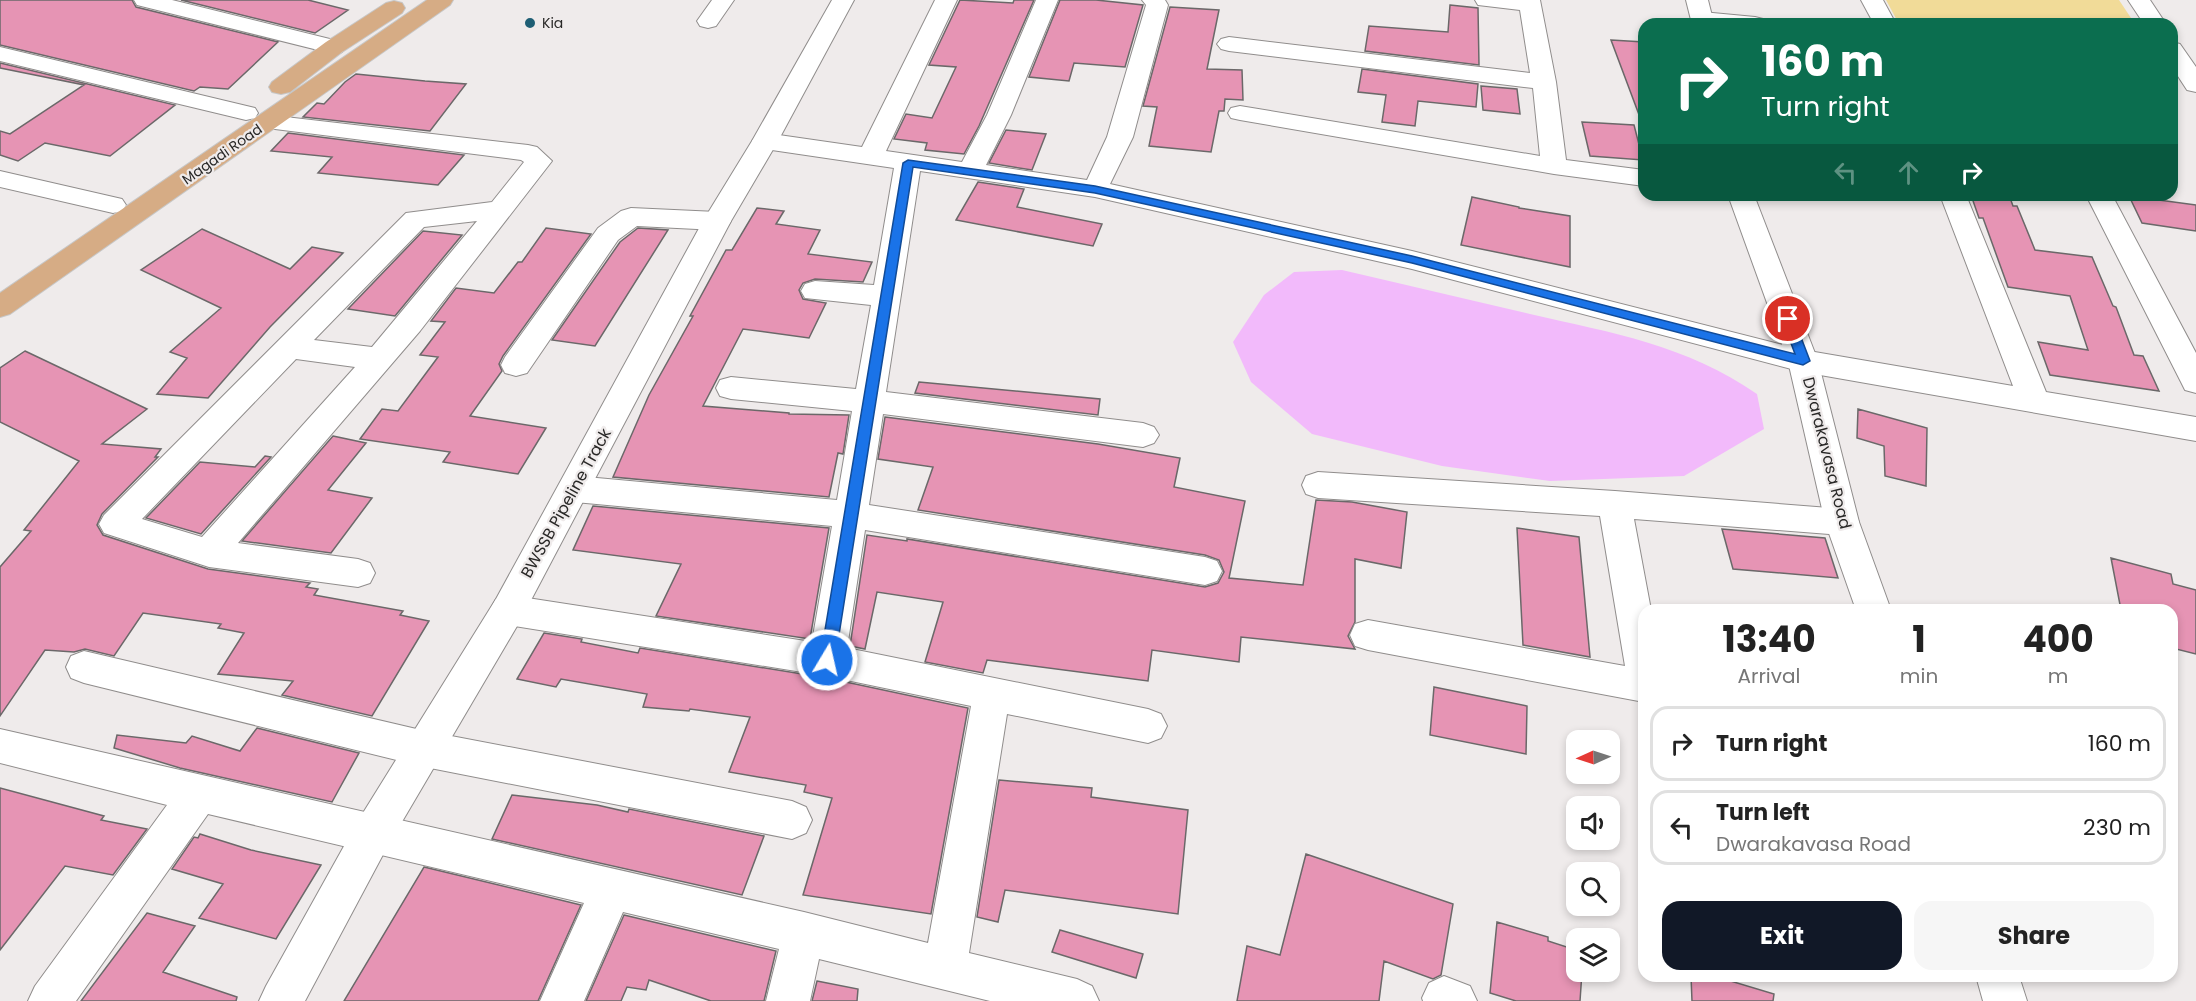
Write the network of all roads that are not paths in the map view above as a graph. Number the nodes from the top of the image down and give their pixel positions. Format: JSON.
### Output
{"nodes":[{"id":1,"x":145,"y":0,"type":"edge"},
{"id":2,"x":407,"y":0,"type":"edge"},
{"id":3,"x":442,"y":0,"type":"edge"},
{"id":4,"x":723,"y":0,"type":"edge"},
{"id":5,"x":843,"y":0,"type":"edge"},
{"id":6,"x":946,"y":0,"type":"edge"},
{"id":7,"x":1047,"y":0,"type":"edge"},
{"id":8,"x":1153,"y":0,"type":"edge"},
{"id":9,"x":1486,"y":0,"type":"edge"},
{"id":10,"x":1872,"y":0,"type":"edge"},
{"id":11,"x":2139,"y":0,"type":"edge"},
{"id":12,"x":1529,"y":2,"type":"edge"},
{"id":13,"x":1701,"y":14,"type":"edge"},
{"id":14,"x":1723,"y":18,"type":"edge"},
{"id":15,"x":1882,"y":18,"type":"edge"},
{"id":16,"x":2151,"y":18,"type":"edge"},
{"id":17,"x":708,"y":21,"type":"dead end"},
{"id":18,"x":1229,"y":44,"type":"dead end"},
{"id":19,"x":334,"y":47,"type":"junction"},
{"id":20,"x":0,"y":54,"type":"edge"},
{"id":21,"x":2180,"y":58,"type":"edge"},
{"id":22,"x":1544,"y":82,"type":"junction"},
{"id":23,"x":2196,"y":85,"type":"edge"},
{"id":24,"x":1240,"y":113,"type":"dead end"},
{"id":25,"x":257,"y":118,"type":"junction"},
{"id":26,"x":765,"y":141,"type":"junction"},
{"id":27,"x":871,"y":156,"type":"junction"},
{"id":28,"x":908,"y":163,"type":"junction"},
{"id":29,"x":1554,"y":166,"type":"junction"},
{"id":30,"x":970,"y":170,"type":"junction"},
{"id":31,"x":1638,"y":177,"type":"edge"},
{"id":32,"x":0,"y":179,"type":"edge"},
{"id":33,"x":1095,"y":189,"type":"junction"},
{"id":34,"x":1743,"y":201,"type":"edge"},
{"id":35,"x":1955,"y":201,"type":"edge"},
{"id":36,"x":2101,"y":201,"type":"edge"},
{"id":37,"x":113,"y":205,"type":"junction"},
{"id":38,"x":501,"y":210,"type":"junction"},
{"id":39,"x":717,"y":221,"type":"junction"},
{"id":40,"x":0,"y":279,"type":"edge"},
{"id":41,"x":814,"y":291,"type":"dead end"},
{"id":42,"x":887,"y":296,"type":"junction"},
{"id":43,"x":0,"y":307,"type":"edge"},
{"id":44,"x":289,"y":348,"type":"junction"},
{"id":45,"x":379,"y":359,"type":"junction"},
{"id":46,"x":1803,"y":361,"type":"junction"},
{"id":47,"x":516,"y":365,"type":"dead end"},
{"id":48,"x":2196,"y":382,"type":"edge"},
{"id":49,"x":732,"y":388,"type":"dead end"},
{"id":50,"x":868,"y":401,"type":"junction"},
{"id":51,"x":2034,"y":401,"type":"junction"},
{"id":52,"x":2196,"y":429,"type":"edge"},
{"id":53,"x":1143,"y":435,"type":"dead end"},
{"id":54,"x":1318,"y":485,"type":"dead end"},
{"id":55,"x":575,"y":489,"type":"junction"},
{"id":56,"x":1615,"y":504,"type":"junction"},
{"id":57,"x":850,"y":515,"type":"junction"},
{"id":58,"x":1842,"y":522,"type":"junction"},
{"id":59,"x":209,"y":553,"type":"junction"},
{"id":60,"x":1205,"y":571,"type":"dead end"},
{"id":61,"x":358,"y":573,"type":"dead end"},
{"id":62,"x":1872,"y":604,"type":"edge"},
{"id":63,"x":508,"y":610,"type":"junction"},
{"id":64,"x":1368,"y":635,"type":"dead end"},
{"id":65,"x":1638,"y":636,"type":"edge"},
{"id":66,"x":827,"y":660,"type":"junction"},
{"id":67,"x":84,"y":668,"type":"dead end"},
{"id":68,"x":1638,"y":685,"type":"edge"},
{"id":69,"x":992,"y":694,"type":"junction"},
{"id":70,"x":1148,"y":726,"type":"dead end"},
{"id":71,"x":0,"y":746,"type":"edge"},
{"id":72,"x":424,"y":749,"type":"junction"},
{"id":73,"x":198,"y":795,"type":"junction"},
{"id":74,"x":792,"y":820,"type":"dead end"},
{"id":75,"x":372,"y":835,"type":"junction"},
{"id":76,"x":612,"y":889,"type":"junction"},
{"id":77,"x":804,"y":933,"type":"junction"},
{"id":78,"x":945,"y":968,"type":"junction"},
{"id":79,"x":1999,"y":982,"type":"edge"},
{"id":80,"x":50,"y":1001,"type":"edge"},
{"id":81,"x":281,"y":1001,"type":"edge"},
{"id":82,"x":562,"y":1001,"type":"edge"},
{"id":83,"x":788,"y":1001,"type":"edge"},
{"id":84,"x":1077,"y":1001,"type":"edge"},
{"id":85,"x":2005,"y":1001,"type":"edge"}],
"edges":[{"from":1,"to":19,"type":"street"},
{"from":2,"to":19,"type":"main road","name":"Magadi Road"},
{"from":3,"to":25,"type":"main road","name":"Magadi Road"},
{"from":4,"to":17,"type":"street"},
{"from":5,"to":26,"type":"street","name":"BWSSB Pipeline Track"},
{"from":6,"to":27,"type":"street"},
{"from":7,"to":30,"type":"street"},
{"from":8,"to":33,"type":"street"},
{"from":9,"to":12,"type":"street"},
{"from":10,"to":15,"type":"street"},
{"from":11,"to":16,"type":"street"},
{"from":12,"to":22,"type":"street"},
{"from":13,"to":14,"type":"street"},
{"from":18,"to":22,"type":"street"},
{"from":19,"to":25,"type":"main road","name":"Magadi Road"},
{"from":20,"to":25,"type":"street"},
{"from":21,"to":23,"type":"street"},
{"from":22,"to":29,"type":"street"},
{"from":24,"to":29,"type":"street"},
{"from":25,"to":37,"type":"main road","name":"Magadi Road"},
{"from":25,"to":38,"type":"street"},
{"from":25,"to":43,"type":"main road","name":"Magadi Road"},
{"from":26,"to":27,"type":"street"},
{"from":26,"to":39,"type":"street","name":"BWSSB Pipeline Track"},
{"from":27,"to":28,"type":"street"},
{"from":28,"to":30,"type":"street"},
{"from":28,"to":42,"type":"street"},
{"from":29,"to":31,"type":"street"},
{"from":30,"to":33,"type":"street"},
{"from":32,"to":37,"type":"street"},
{"from":33,"to":46,"type":"street"},
{"from":34,"to":46,"type":"street","name":"Dwarakavasa Road"},
{"from":35,"to":51,"type":"street"},
{"from":36,"to":48,"type":"street"},
{"from":37,"to":40,"type":"main road","name":"Magadi Road"},
{"from":38,"to":44,"type":"street"},
{"from":38,"to":45,"type":"street"},
{"from":39,"to":47,"type":"street"},
{"from":39,"to":55,"type":"street","name":"BWSSB Pipeline Track"},
{"from":41,"to":42,"type":"street"},
{"from":42,"to":50,"type":"street"},
{"from":44,"to":45,"type":"street"},
{"from":44,"to":59,"type":"street"},
{"from":45,"to":59,"type":"street"},
{"from":46,"to":51,"type":"street"},
{"from":46,"to":58,"type":"street","name":"Dwarakavasa Road"},
{"from":49,"to":50,"type":"street"},
{"from":50,"to":53,"type":"street"},
{"from":50,"to":57,"type":"street"},
{"from":51,"to":52,"type":"street"},
{"from":54,"to":56,"type":"street"},
{"from":55,"to":57,"type":"street"},
{"from":55,"to":63,"type":"street","name":"BWSSB Pipeline Track"},
{"from":56,"to":58,"type":"street"},
{"from":56,"to":65,"type":"street"},
{"from":57,"to":60,"type":"street"},
{"from":57,"to":66,"type":"street"},
{"from":58,"to":62,"type":"street","name":"Dwarakavasa Road"},
{"from":59,"to":61,"type":"street"},
{"from":63,"to":66,"type":"street"},
{"from":63,"to":72,"type":"street","name":"BWSSB Pipeline Track"},
{"from":64,"to":68,"type":"street"},
{"from":66,"to":69,"type":"street"},
{"from":67,"to":72,"type":"street"},
{"from":69,"to":70,"type":"street"},
{"from":69,"to":78,"type":"street"},
{"from":71,"to":73,"type":"street"},
{"from":72,"to":74,"type":"street"},
{"from":72,"to":75,"type":"street","name":"BWSSB Pipeline Track"},
{"from":73,"to":75,"type":"street"},
{"from":73,"to":80,"type":"street"},
{"from":75,"to":76,"type":"street"},
{"from":75,"to":81,"type":"street","name":"BWSSB Pipeline Track"},
{"from":76,"to":77,"type":"street"},
{"from":76,"to":82,"type":"street"},
{"from":77,"to":78,"type":"street"},
{"from":77,"to":83,"type":"street"},
{"from":78,"to":84,"type":"street"},
{"from":79,"to":85,"type":"street"}]}
